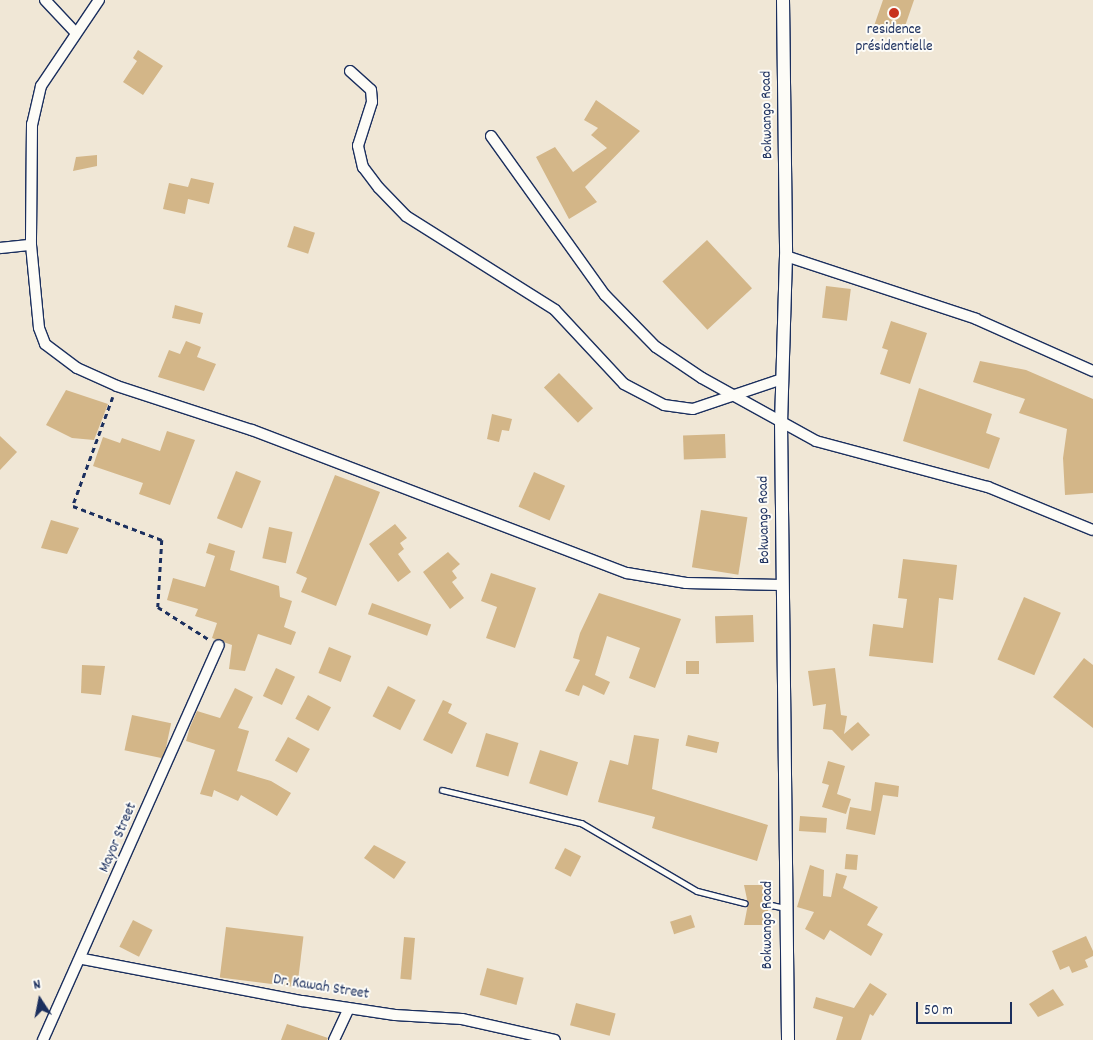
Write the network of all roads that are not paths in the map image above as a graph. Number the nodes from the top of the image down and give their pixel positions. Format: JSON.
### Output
{"nodes":[{"id":1,"x":45,"y":0,"type":"edge"},
{"id":2,"x":99,"y":0,"type":"edge"},
{"id":3,"x":783,"y":0,"type":"edge"},
{"id":4,"x":75,"y":32,"type":"junction"},
{"id":5,"x":350,"y":72,"type":"dead end"},
{"id":6,"x":491,"y":136,"type":"dead end"},
{"id":7,"x":31,"y":245,"type":"junction"},
{"id":8,"x":0,"y":248,"type":"edge"},
{"id":9,"x":786,"y":256,"type":"junction"},
{"id":10,"x":1093,"y":371,"type":"edge"},
{"id":11,"x":782,"y":379,"type":"junction"},
{"id":12,"x":738,"y":397,"type":"junction"},
{"id":13,"x":780,"y":422,"type":"junction"},
{"id":14,"x":1093,"y":530,"type":"edge"},
{"id":15,"x":782,"y":585,"type":"junction"},
{"id":16,"x":219,"y":645,"type":"road end"},
{"id":17,"x":442,"y":790,"type":"dead end"},
{"id":18,"x":744,"y":903,"type":"dead end"},
{"id":19,"x":771,"y":905,"type":"dead end"},
{"id":20,"x":785,"y":908,"type":"junction"},
{"id":21,"x":83,"y":959,"type":"junction"},
{"id":22,"x":349,"y":1008,"type":"junction"},
{"id":23,"x":43,"y":1040,"type":"edge"},
{"id":24,"x":334,"y":1040,"type":"edge"},
{"id":25,"x":555,"y":1040,"type":"edge"},
{"id":26,"x":788,"y":1040,"type":"edge"}],
"edges":[{"from":1,"to":4,"type":"street"},
{"from":2,"to":4,"type":"street"},
{"from":3,"to":9,"type":"street","name":"Bokwango Road"},
{"from":4,"to":7,"type":"street"},
{"from":5,"to":12,"type":"street"},
{"from":6,"to":12,"type":"street"},
{"from":7,"to":8,"type":"street"},
{"from":7,"to":15,"type":"street"},
{"from":9,"to":10,"type":"street"},
{"from":9,"to":11,"type":"street","name":"Bokwango Road"},
{"from":11,"to":12,"type":"street"},
{"from":11,"to":13,"type":"street","name":"Bokwango Road"},
{"from":12,"to":13,"type":"street"},
{"from":13,"to":14,"type":"street"},
{"from":13,"to":15,"type":"street","name":"Bokwango Road"},
{"from":15,"to":20,"type":"street","name":"Bokwango Road"},
{"from":16,"to":21,"type":"street","name":"Mayor Street"},
{"from":17,"to":18,"type":"lane"},
{"from":19,"to":20,"type":"lane"},
{"from":20,"to":26,"type":"street","name":"Bokwango Road"},
{"from":21,"to":22,"type":"street","name":"Dr. Kawah Street"},
{"from":21,"to":23,"type":"street","name":"Mayor Street"},
{"from":22,"to":24,"type":"street"},
{"from":22,"to":25,"type":"street","name":"Dr. Kawah Street"}]}
